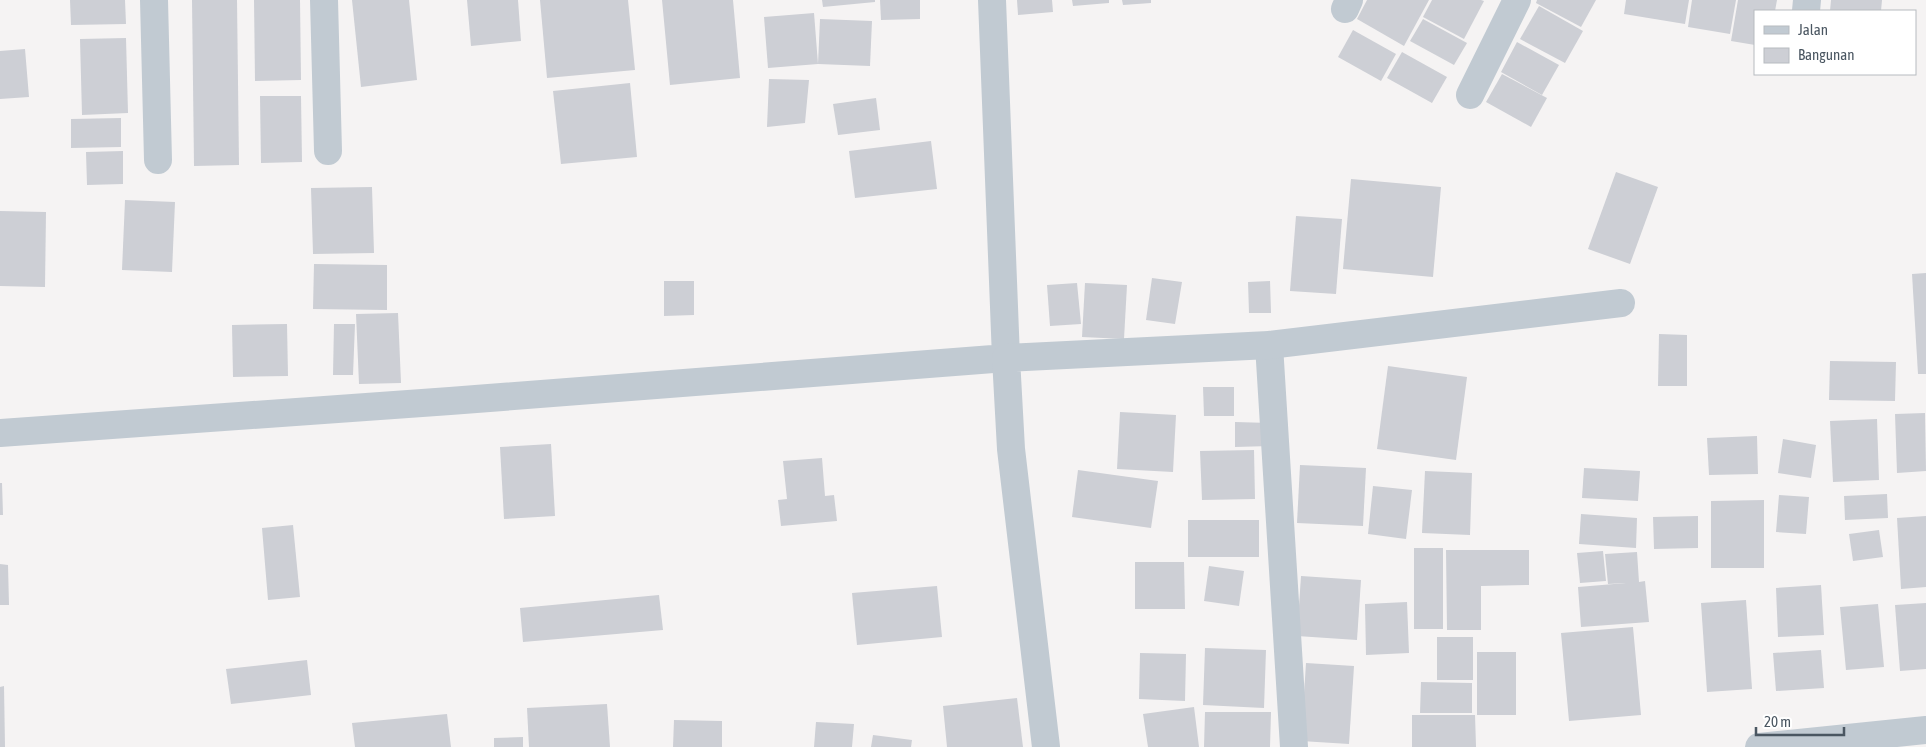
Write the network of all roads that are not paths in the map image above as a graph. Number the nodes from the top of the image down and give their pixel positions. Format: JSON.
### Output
{"nodes":[{"id":1,"x":154,"y":0,"type":"edge"},
{"id":2,"x":324,"y":0,"type":"edge"},
{"id":3,"x":992,"y":0,"type":"edge"},
{"id":4,"x":1517,"y":0,"type":"edge"},
{"id":5,"x":1470,"y":95,"type":"dead end"},
{"id":6,"x":328,"y":151,"type":"dead end"},
{"id":7,"x":158,"y":160,"type":"dead end"},
{"id":8,"x":1621,"y":303,"type":"dead end"},
{"id":9,"x":1270,"y":345,"type":"junction"},
{"id":10,"x":1006,"y":358,"type":"junction"},
{"id":11,"x":0,"y":433,"type":"edge"},
{"id":12,"x":1926,"y":730,"type":"edge"},
{"id":13,"x":1046,"y":747,"type":"edge"},
{"id":14,"x":1294,"y":747,"type":"edge"},
{"id":15,"x":1759,"y":747,"type":"edge"}],
"edges":[{"from":1,"to":7,"type":"street"},
{"from":2,"to":6,"type":"street"},
{"from":3,"to":10,"type":"street"},
{"from":4,"to":5,"type":"street"},
{"from":8,"to":9,"type":"street"},
{"from":9,"to":10,"type":"street"},
{"from":9,"to":14,"type":"street"},
{"from":10,"to":11,"type":"street"},
{"from":10,"to":13,"type":"street"},
{"from":12,"to":15,"type":"street"}]}
